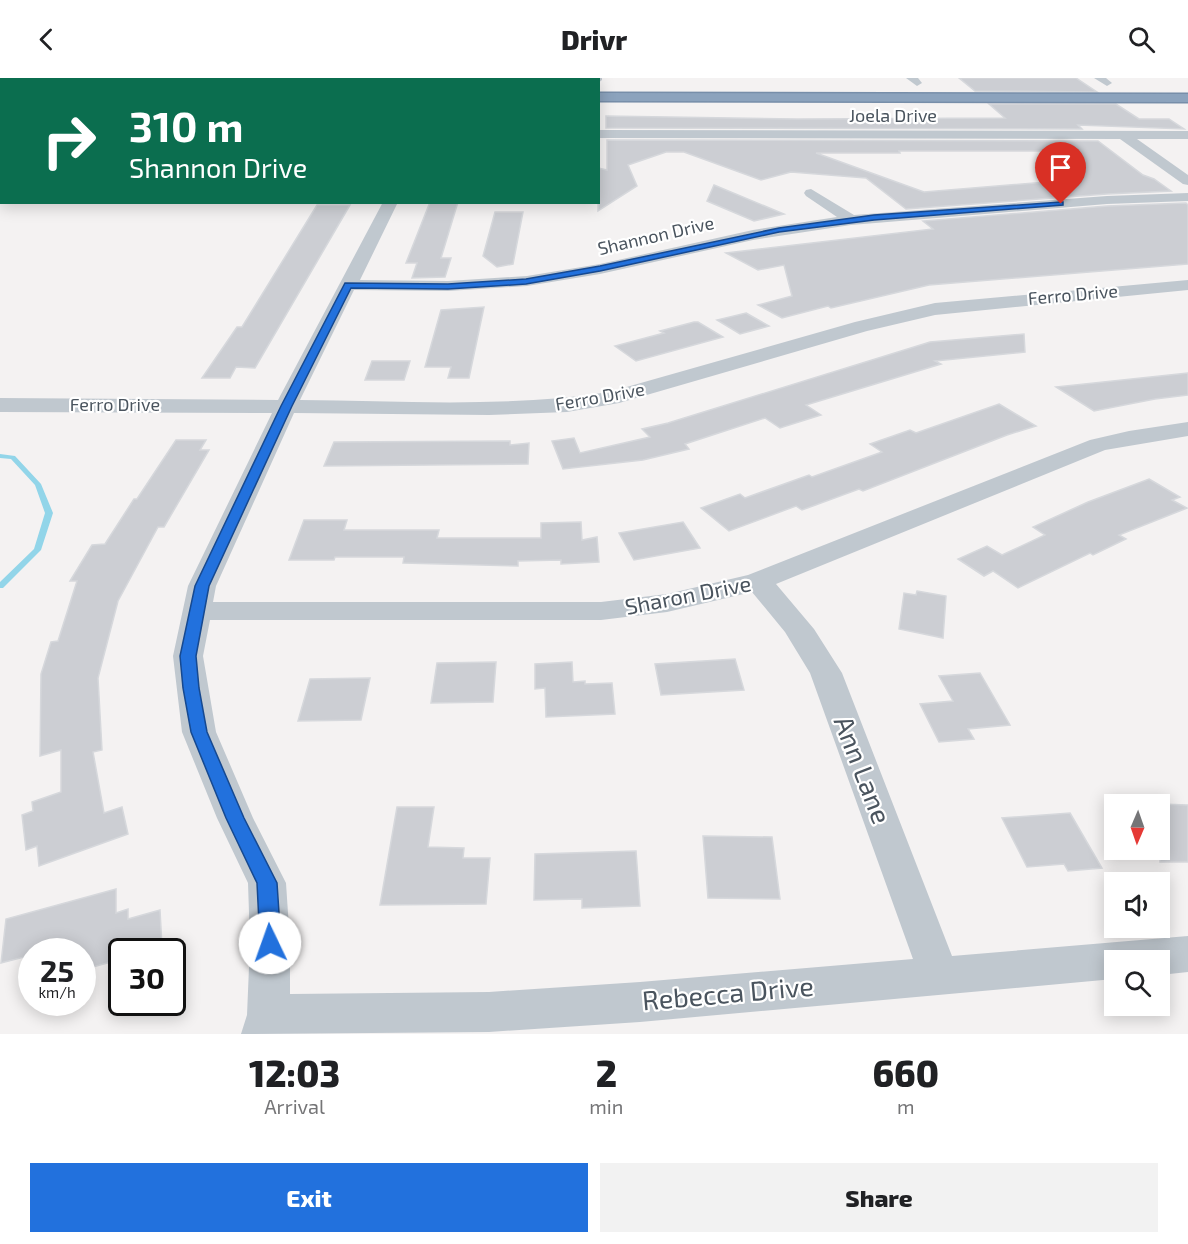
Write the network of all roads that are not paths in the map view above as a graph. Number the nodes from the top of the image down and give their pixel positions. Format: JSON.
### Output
{"nodes":[{"id":1,"x":600,"y":99,"type":"edge"},
{"id":2,"x":1188,"y":99,"type":"edge"},
{"id":3,"x":600,"y":134,"type":"edge"},
{"id":4,"x":1123,"y":135,"type":"junction"},
{"id":5,"x":1188,"y":135,"type":"edge"},
{"id":6,"x":1188,"y":181,"type":"edge"},
{"id":7,"x":811,"y":193,"type":"dead end"},
{"id":8,"x":1188,"y":197,"type":"edge"},
{"id":9,"x":390,"y":204,"type":"edge"},
{"id":10,"x":851,"y":220,"type":"junction"},
{"id":11,"x":348,"y":285,"type":"junction"},
{"id":12,"x":1188,"y":285,"type":"edge"},
{"id":13,"x":0,"y":405,"type":"edge"},
{"id":14,"x":286,"y":406,"type":"junction"},
{"id":15,"x":1188,"y":429,"type":"edge"},
{"id":16,"x":758,"y":581,"type":"junction"},
{"id":17,"x":196,"y":611,"type":"junction"},
{"id":18,"x":1188,"y":954,"type":"edge"},
{"id":19,"x":939,"y":975,"type":"junction"},
{"id":20,"x":265,"y":1024,"type":"edge"}],
"edges":[{"from":1,"to":2,"type":"highway"},
{"from":3,"to":4,"type":"street","name":"Joela Drive"},
{"from":4,"to":5,"type":"street","name":"Joela Drive"},
{"from":4,"to":6,"type":"street"},
{"from":7,"to":10,"type":"street"},
{"from":8,"to":10,"type":"street","name":"Shannon Drive"},
{"from":9,"to":11,"type":"street"},
{"from":10,"to":11,"type":"street","name":"Shannon Drive"},
{"from":11,"to":14,"type":"street"},
{"from":12,"to":14,"type":"street","name":"Ferro Drive"},
{"from":13,"to":14,"type":"street","name":"Ferro Drive"},
{"from":14,"to":17,"type":"street"},
{"from":15,"to":16,"type":"street","name":"Sharon Drive"},
{"from":16,"to":17,"type":"street","name":"Sharon Drive"},
{"from":16,"to":19,"type":"street","name":"Ann Lane"},
{"from":17,"to":20,"type":"street"},
{"from":18,"to":19,"type":"street","name":"Rebecca Drive"},
{"from":19,"to":20,"type":"street","name":"Rebecca Drive"}]}
